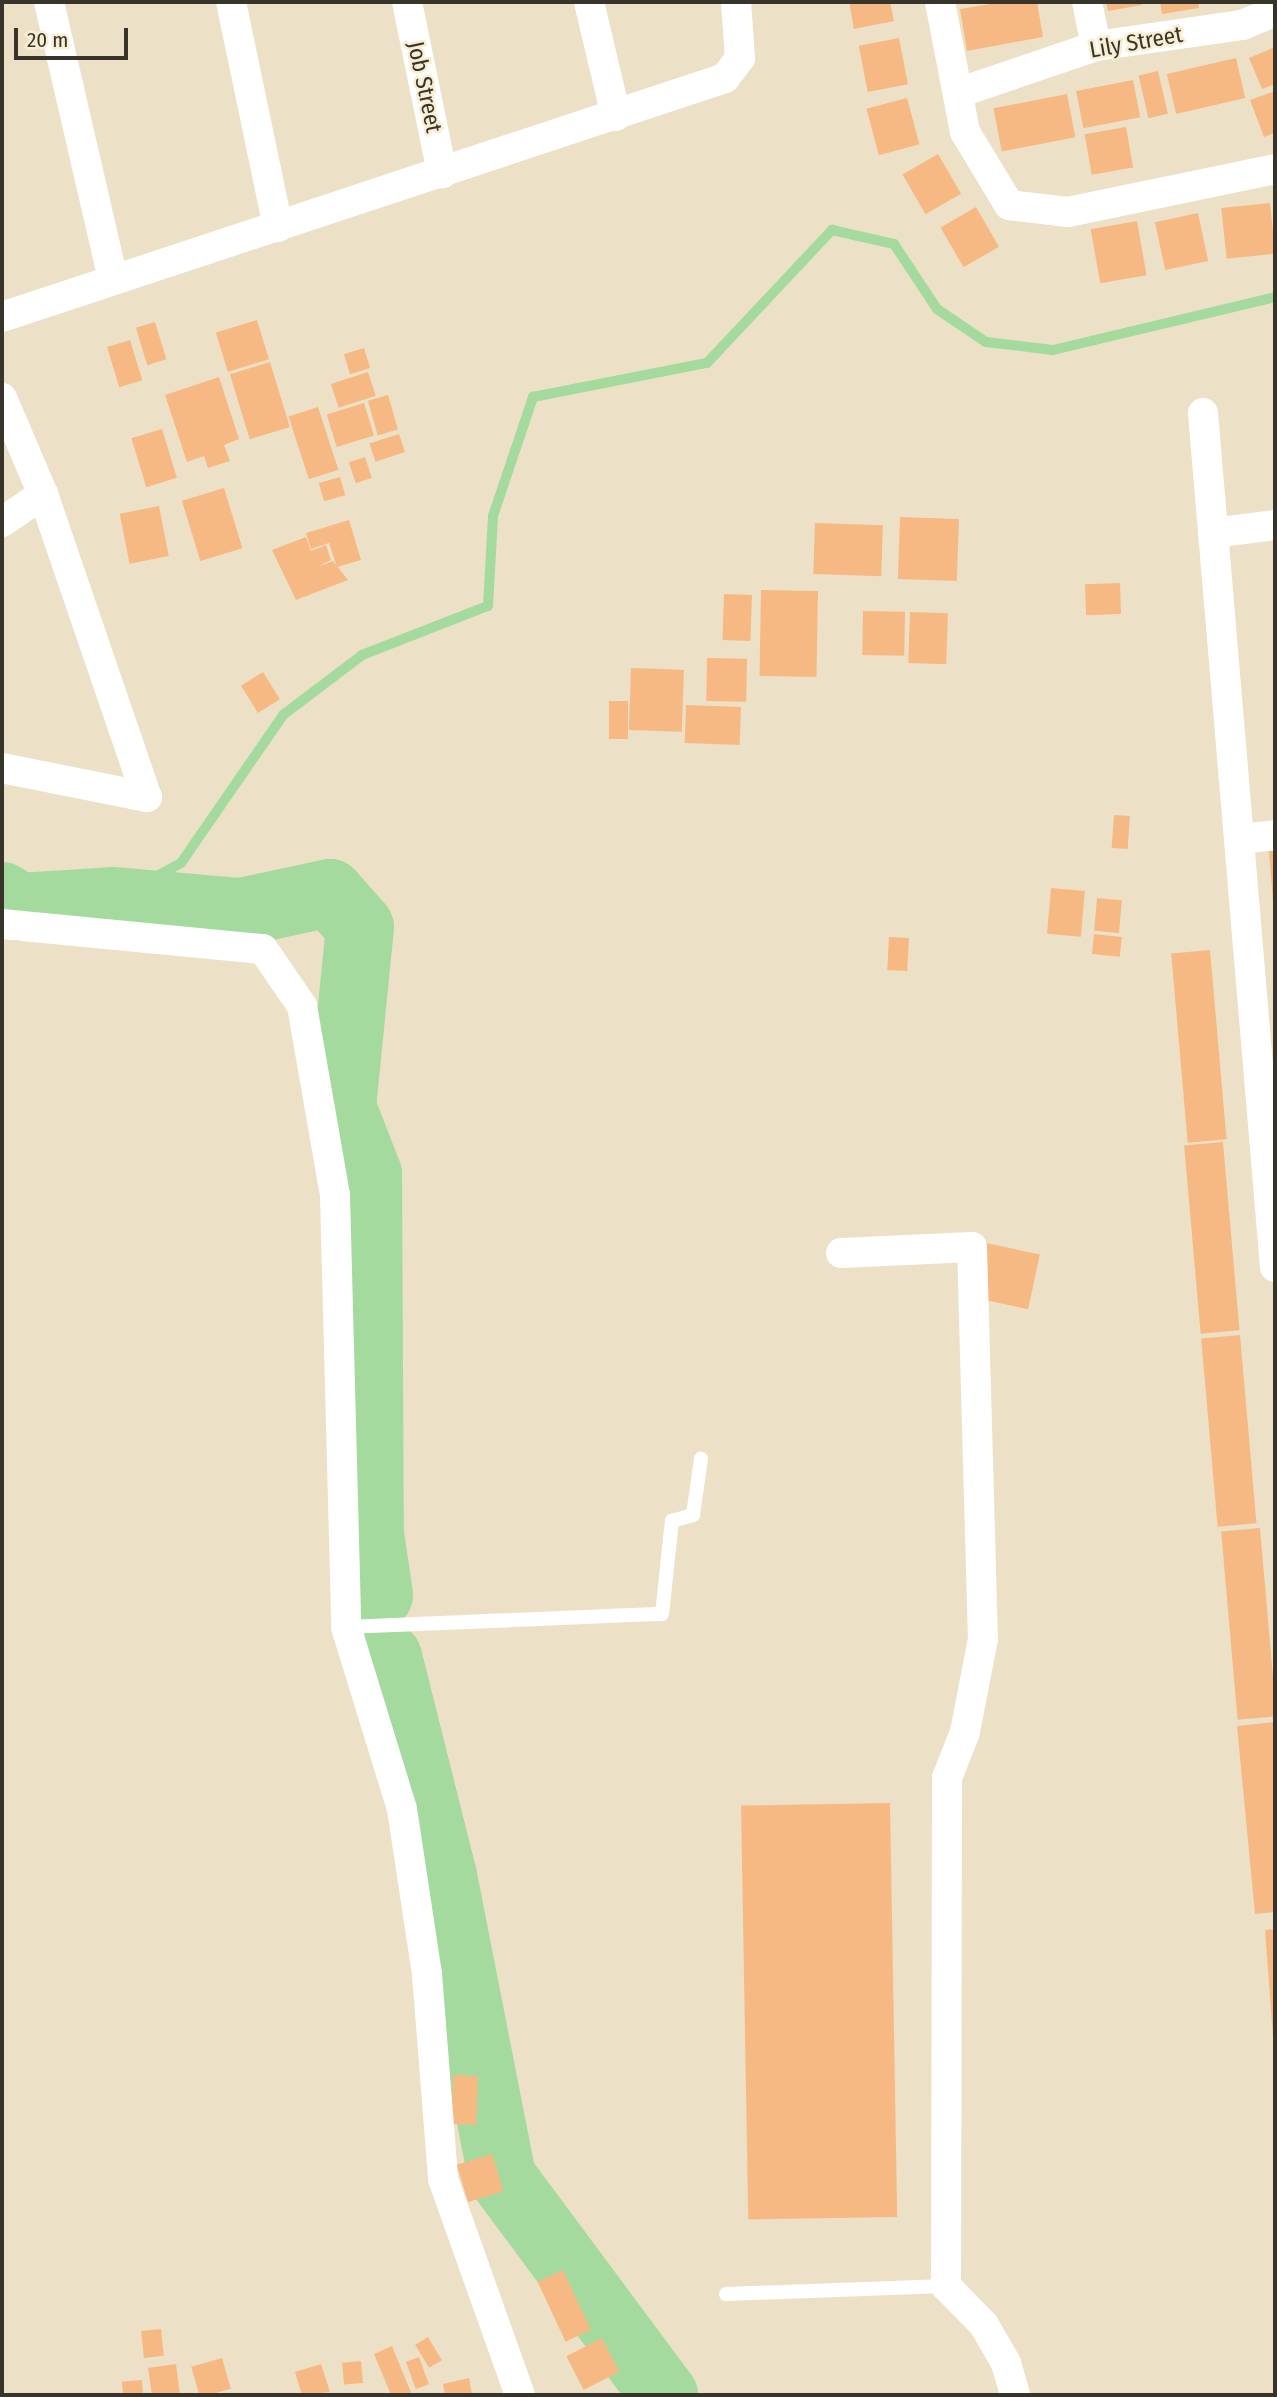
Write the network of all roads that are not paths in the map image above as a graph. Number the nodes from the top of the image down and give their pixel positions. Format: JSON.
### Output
{"nodes":[{"id":1,"x":49,"y":2,"type":"edge"},
{"id":2,"x":231,"y":2,"type":"edge"},
{"id":3,"x":407,"y":2,"type":"edge"},
{"id":4,"x":589,"y":2,"type":"edge"},
{"id":5,"x":736,"y":2,"type":"edge"},
{"id":6,"x":940,"y":2,"type":"edge"},
{"id":7,"x":1087,"y":2,"type":"edge"},
{"id":8,"x":1275,"y":12,"type":"edge"},
{"id":9,"x":1240,"y":14,"type":"edge"},
{"id":10,"x":1096,"y":46,"type":"junction"},
{"id":11,"x":958,"y":93,"type":"junction"},
{"id":12,"x":616,"y":116,"type":"junction"},
{"id":13,"x":1275,"y":169,"type":"edge"},
{"id":14,"x":442,"y":173,"type":"junction"},
{"id":15,"x":278,"y":226,"type":"junction"},
{"id":16,"x":113,"y":280,"type":"junction"},
{"id":17,"x":2,"y":317,"type":"edge"},
{"id":18,"x":2,"y":398,"type":"edge"},
{"id":19,"x":1202,"y":414,"type":"dead end"},
{"id":20,"x":43,"y":494,"type":"junction"},
{"id":21,"x":2,"y":522,"type":"edge"},
{"id":22,"x":1275,"y":525,"type":"edge"},
{"id":23,"x":1213,"y":533,"type":"junction"},
{"id":24,"x":2,"y":768,"type":"edge"},
{"id":25,"x":1275,"y":835,"type":"edge"},
{"id":26,"x":1239,"y":839,"type":"junction"},
{"id":27,"x":2,"y":924,"type":"edge"},
{"id":28,"x":841,"y":1253,"type":"dead end"},
{"id":29,"x":1275,"y":1267,"type":"edge"},
{"id":30,"x":701,"y":1459,"type":"dead end"},
{"id":31,"x":346,"y":1627,"type":"junction"},
{"id":32,"x":946,"y":2286,"type":"junction"},
{"id":33,"x":726,"y":2294,"type":"dead end"},
{"id":34,"x":520,"y":2395,"type":"edge"},
{"id":35,"x":1015,"y":2395,"type":"edge"}],
"edges":[{"from":1,"to":16,"type":"street"},
{"from":2,"to":15,"type":"street"},
{"from":3,"to":14,"type":"street","name":"Job Street"},
{"from":4,"to":12,"type":"street"},
{"from":5,"to":12,"type":"street"},
{"from":6,"to":11,"type":"street"},
{"from":7,"to":10,"type":"street"},
{"from":8,"to":9,"type":"street","name":"Lily Street"},
{"from":9,"to":10,"type":"street","name":"Lily Street"},
{"from":10,"to":11,"type":"street","name":"Lily Street"},
{"from":11,"to":13,"type":"street"},
{"from":12,"to":14,"type":"street"},
{"from":14,"to":15,"type":"street"},
{"from":15,"to":16,"type":"street"},
{"from":16,"to":17,"type":"street"},
{"from":18,"to":20,"type":"street"},
{"from":19,"to":23,"type":"street"},
{"from":20,"to":21,"type":"street"},
{"from":20,"to":24,"type":"street"},
{"from":22,"to":23,"type":"street"},
{"from":23,"to":26,"type":"street"},
{"from":25,"to":26,"type":"street"},
{"from":26,"to":29,"type":"street"},
{"from":27,"to":31,"type":"street"},
{"from":28,"to":32,"type":"street"},
{"from":30,"to":31,"type":"lane"},
{"from":31,"to":34,"type":"street"},
{"from":32,"to":33,"type":"lane"},
{"from":32,"to":35,"type":"street"}]}
